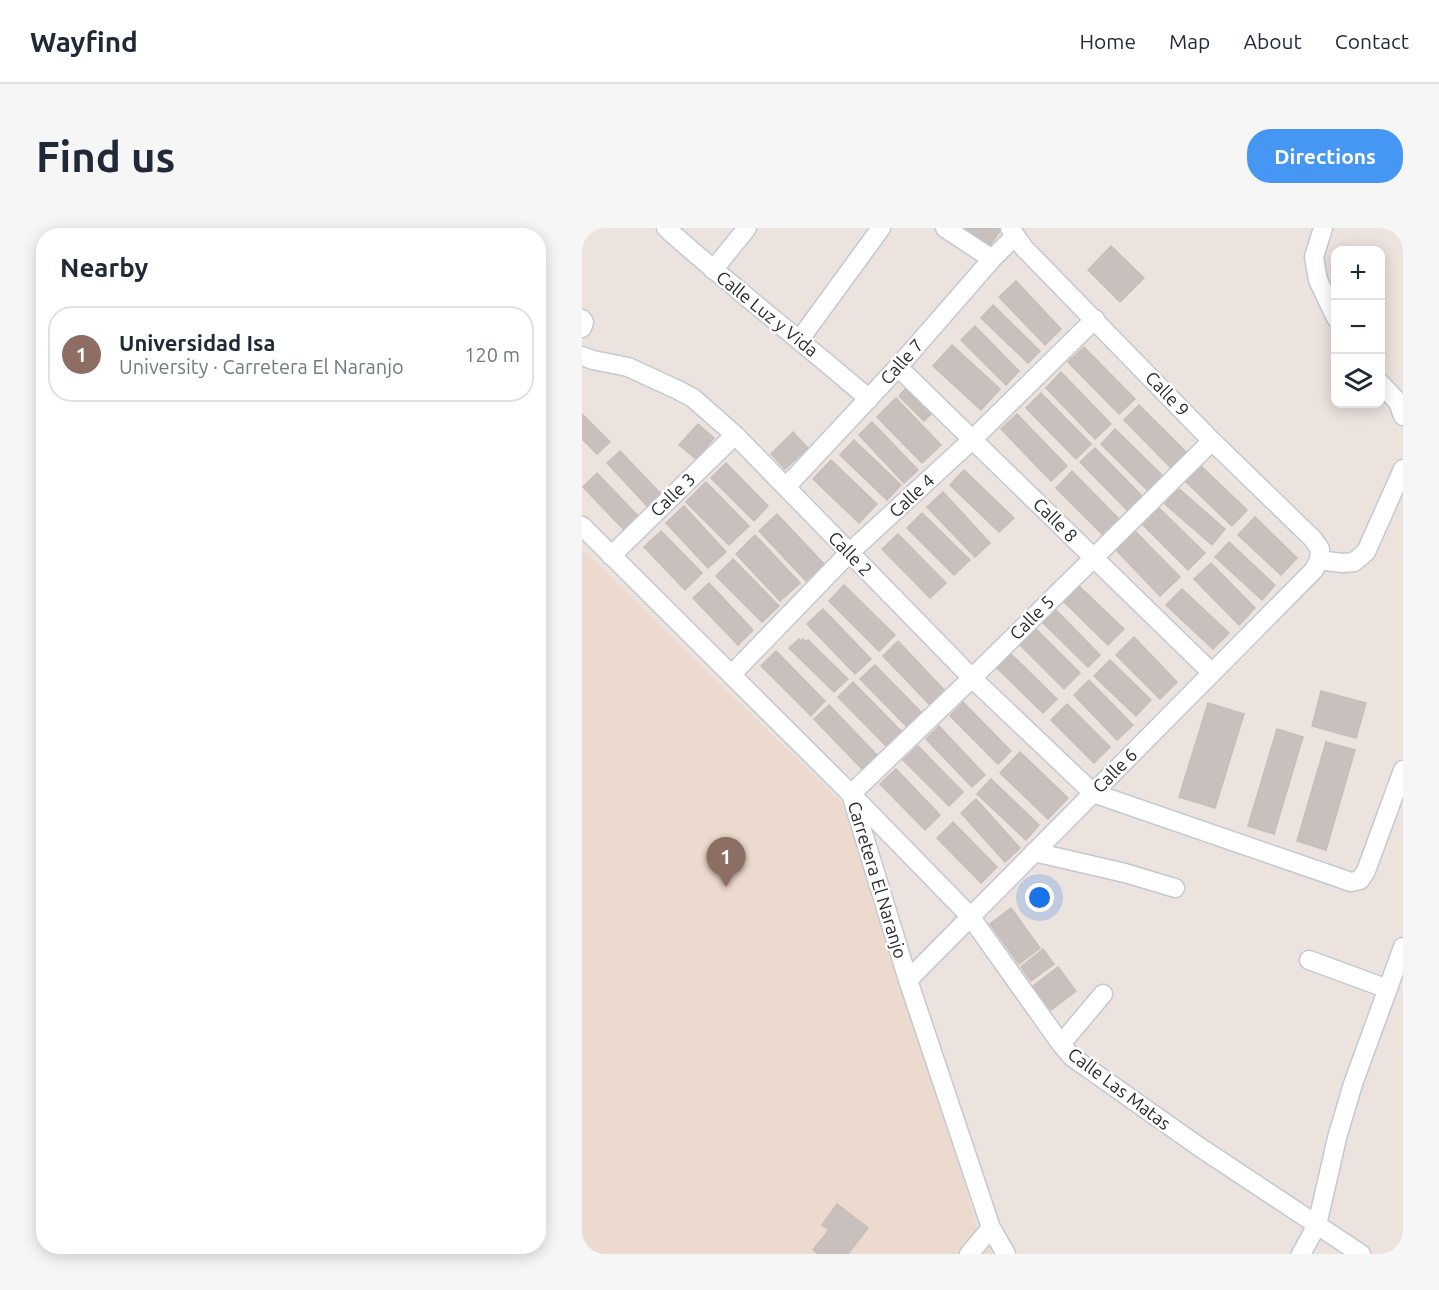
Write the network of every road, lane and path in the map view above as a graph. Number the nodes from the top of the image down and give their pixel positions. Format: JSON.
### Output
{"nodes":[{"id":1,"x":666,"y":228,"type":"edge"},
{"id":2,"x":747,"y":228,"type":"edge"},
{"id":3,"x":881,"y":228,"type":"edge"},
{"id":4,"x":945,"y":228,"type":"edge"},
{"id":5,"x":1323,"y":228,"type":"edge"},
{"id":6,"x":1012,"y":232,"type":"edge"},
{"id":7,"x":992,"y":259,"type":"junction"},
{"id":8,"x":713,"y":270,"type":"junction"},
{"id":9,"x":1331,"y":310,"type":"edge"},
{"id":10,"x":582,"y":319,"type":"edge"},
{"id":11,"x":1095,"y":319,"type":"junction"},
{"id":12,"x":582,"y":328,"type":"edge"},
{"id":13,"x":800,"y":339,"type":"junction"},
{"id":14,"x":582,"y":356,"type":"edge"},
{"id":15,"x":898,"y":367,"type":"junction"},
{"id":16,"x":1385,"y":389,"type":"edge"},
{"id":17,"x":869,"y":399,"type":"junction"},
{"id":18,"x":1401,"y":407,"type":"edge"},
{"id":19,"x":735,"y":435,"type":"junction"},
{"id":20,"x":974,"y":439,"type":"junction"},
{"id":21,"x":1212,"y":441,"type":"junction"},
{"id":22,"x":1403,"y":469,"type":"edge"},
{"id":23,"x":786,"y":487,"type":"junction"},
{"id":24,"x":582,"y":526,"type":"edge"},
{"id":25,"x":849,"y":554,"type":"junction"},
{"id":26,"x":611,"y":556,"type":"junction"},
{"id":27,"x":1093,"y":557,"type":"junction"},
{"id":28,"x":1319,"y":560,"type":"junction"},
{"id":29,"x":1212,"y":673,"type":"junction"},
{"id":30,"x":731,"y":675,"type":"junction"},
{"id":31,"x":972,"y":678,"type":"junction"},
{"id":32,"x":1403,"y":770,"type":"edge"},
{"id":33,"x":1093,"y":793,"type":"junction"},
{"id":34,"x":851,"y":794,"type":"junction"},
{"id":35,"x":1034,"y":852,"type":"junction"},
{"id":36,"x":1174,"y":888,"type":"dead end"},
{"id":37,"x":970,"y":916,"type":"junction"},
{"id":38,"x":1403,"y":947,"type":"edge"},
{"id":39,"x":1309,"y":960,"type":"dead end"},
{"id":40,"x":908,"y":980,"type":"junction"},
{"id":41,"x":1388,"y":989,"type":"junction"},
{"id":42,"x":1102,"y":994,"type":"dead end"},
{"id":43,"x":1061,"y":1044,"type":"junction"},
{"id":44,"x":1317,"y":1225,"type":"junction"},
{"id":45,"x":991,"y":1228,"type":"junction"},
{"id":46,"x":969,"y":1254,"type":"edge"},
{"id":47,"x":1006,"y":1254,"type":"edge"},
{"id":48,"x":1301,"y":1254,"type":"edge"},
{"id":49,"x":1361,"y":1254,"type":"edge"}],
"edges":[{"from":1,"to":8,"type":"street","name":"Calle Luz y Vida"},
{"from":2,"to":8,"type":"street"},
{"from":3,"to":13,"type":"street"},
{"from":4,"to":7,"type":"street"},
{"from":5,"to":9,"type":"street"},
{"from":6,"to":7,"type":"street","name":"Calle 7"},
{"from":6,"to":11,"type":"street","name":"Calle 9"},
{"from":7,"to":15,"type":"street","name":"Calle 7"},
{"from":8,"to":13,"type":"street","name":"Calle Luz y Vida"},
{"from":10,"to":12,"type":"street"},
{"from":11,"to":20,"type":"street","name":"Calle 4"},
{"from":11,"to":21,"type":"street","name":"Calle 9"},
{"from":13,"to":17,"type":"street","name":"Calle Luz y Vida"},
{"from":14,"to":19,"type":"street","name":"Calle 2"},
{"from":15,"to":17,"type":"street","name":"Calle 7"},
{"from":15,"to":20,"type":"street","name":"Calle 8"},
{"from":16,"to":18,"type":"street"},
{"from":17,"to":23,"type":"street","name":"Calle 7"},
{"from":19,"to":23,"type":"street","name":"Calle 2"},
{"from":19,"to":26,"type":"street","name":"Calle 3"},
{"from":20,"to":25,"type":"street","name":"Calle 4"},
{"from":20,"to":27,"type":"street","name":"Calle 8"},
{"from":21,"to":27,"type":"street","name":"Calle 5"},
{"from":21,"to":28,"type":"street","name":"Calle 9"},
{"from":22,"to":28,"type":"street"},
{"from":23,"to":25,"type":"street","name":"Calle 2"},
{"from":24,"to":26,"type":"street","name":"Carretera El Naranjo"},
{"from":25,"to":30,"type":"street","name":"Calle 4"},
{"from":25,"to":31,"type":"street","name":"Calle 2"},
{"from":26,"to":30,"type":"street","name":"Carretera El Naranjo"},
{"from":27,"to":29,"type":"street","name":"Calle 8"},
{"from":27,"to":31,"type":"street","name":"Calle 5"},
{"from":28,"to":29,"type":"street","name":"Calle 6"},
{"from":29,"to":33,"type":"street","name":"Calle 6"},
{"from":30,"to":34,"type":"street","name":"Carretera El Naranjo"},
{"from":31,"to":33,"type":"street","name":"Calle 2"},
{"from":31,"to":34,"type":"street","name":"Calle 5"},
{"from":32,"to":33,"type":"street"},
{"from":33,"to":35,"type":"street","name":"Calle 6"},
{"from":34,"to":37,"type":"street","name":"Calle Las Matas"},
{"from":34,"to":40,"type":"street","name":"Carretera El Naranjo"},
{"from":35,"to":36,"type":"street"},
{"from":35,"to":37,"type":"street","name":"Calle 6"},
{"from":37,"to":40,"type":"street","name":"Calle 6"},
{"from":37,"to":43,"type":"street","name":"Calle Las Matas"},
{"from":38,"to":41,"type":"street"},
{"from":39,"to":41,"type":"street"},
{"from":40,"to":45,"type":"street","name":"Carretera El Naranjo"},
{"from":41,"to":44,"type":"street"},
{"from":42,"to":43,"type":"street"},
{"from":43,"to":44,"type":"street","name":"Calle Las Matas"},
{"from":44,"to":48,"type":"street"},
{"from":44,"to":49,"type":"street","name":"Calle Las Matas"},
{"from":45,"to":46,"type":"street"},
{"from":45,"to":47,"type":"street","name":"Carretera El Naranjo"}]}
